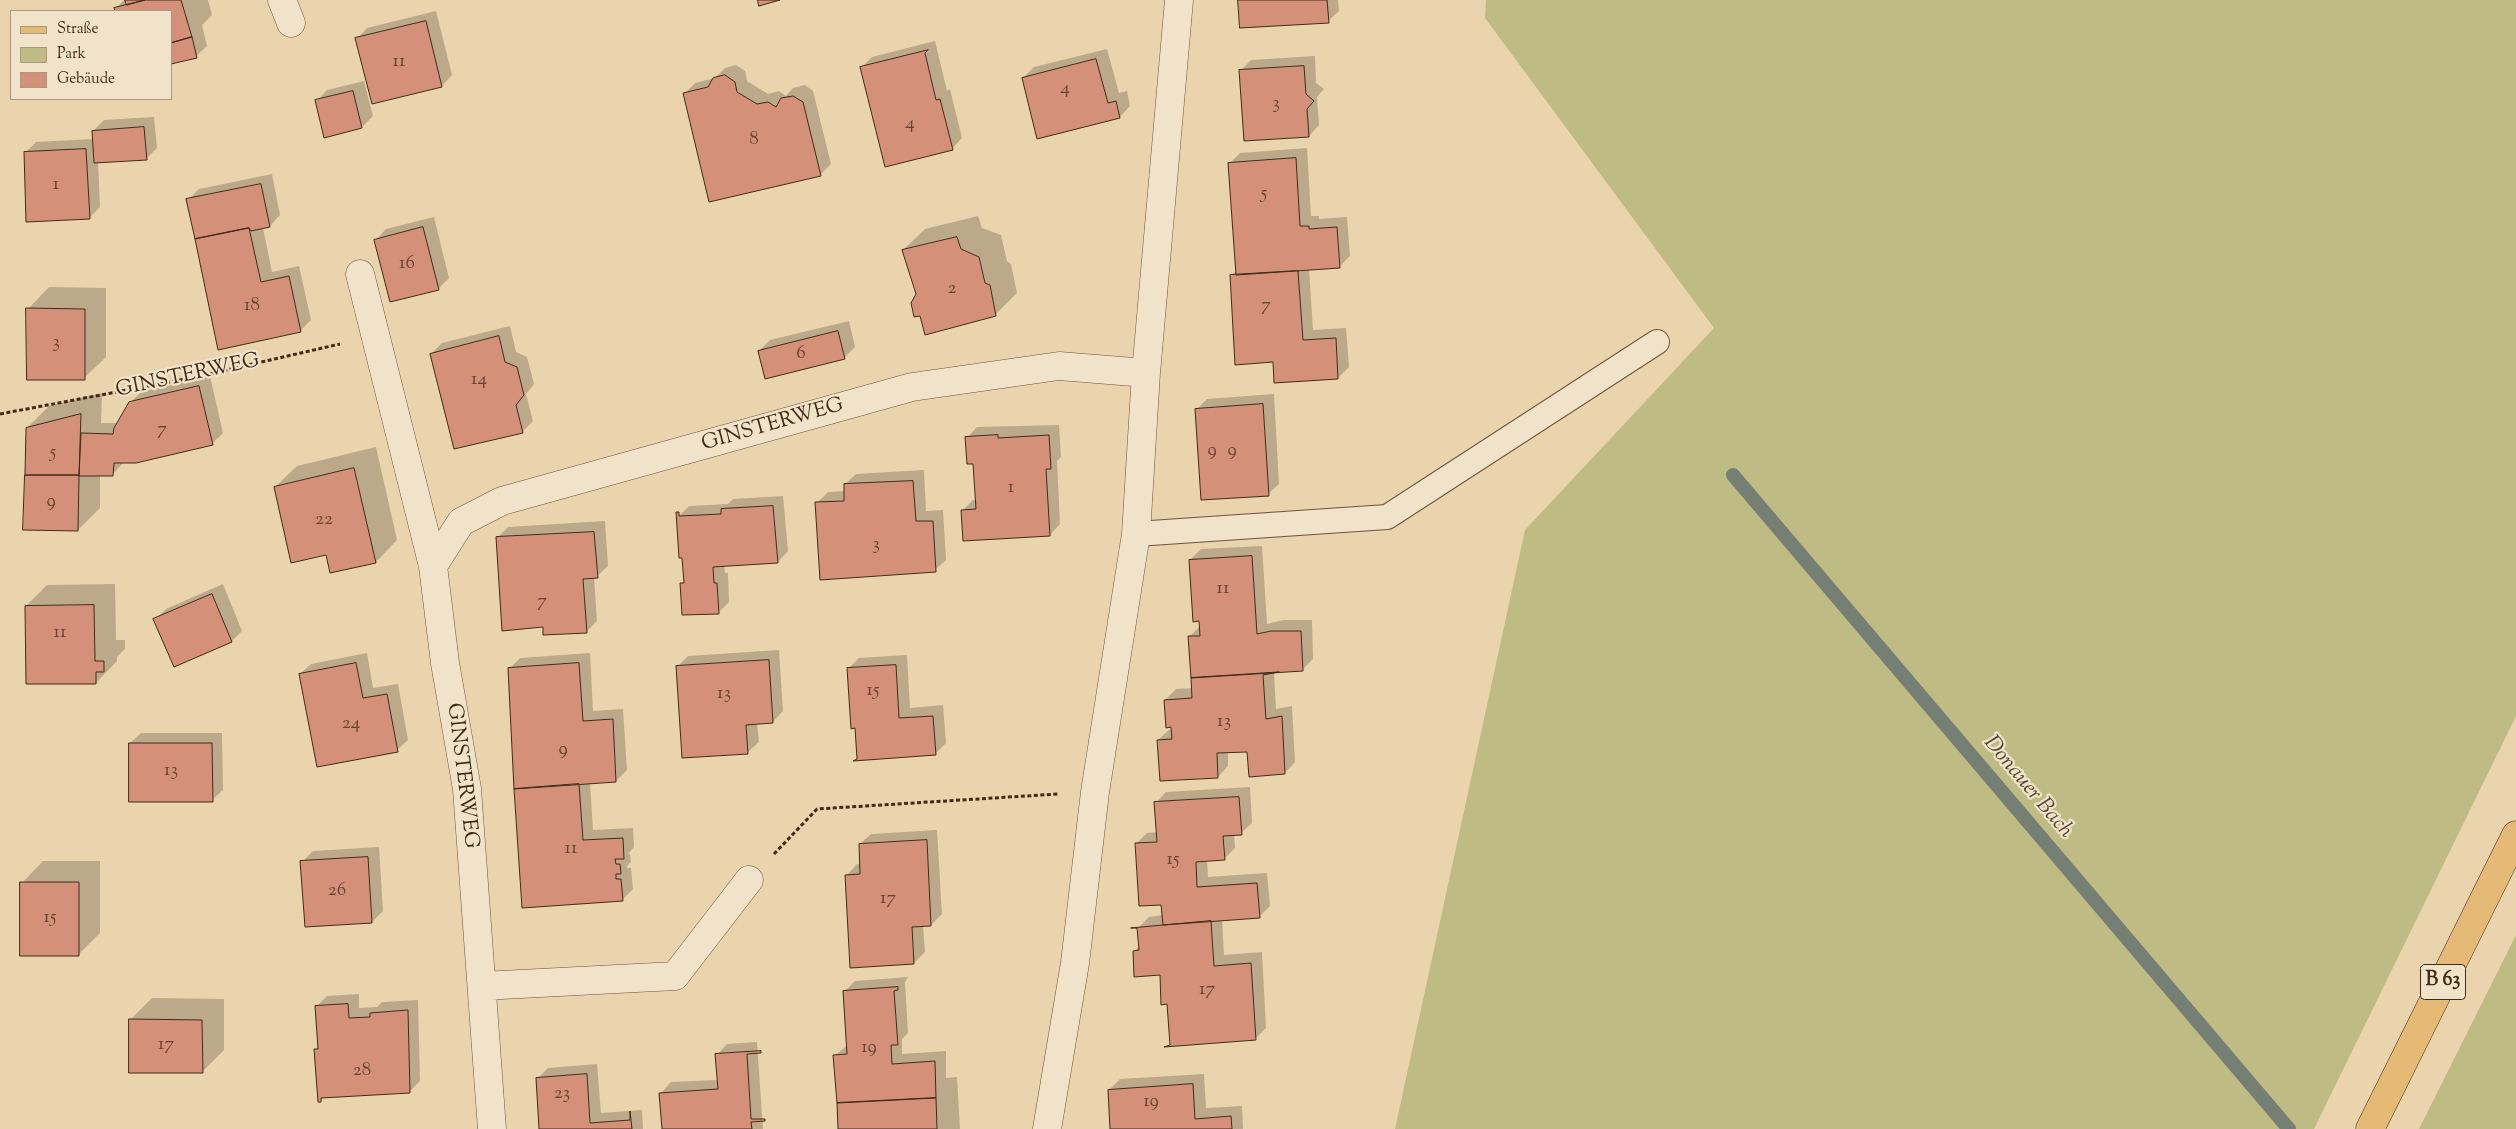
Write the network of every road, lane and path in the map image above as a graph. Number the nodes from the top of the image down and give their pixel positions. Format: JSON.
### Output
{"nodes":[{"id":1,"x":1179,"y":0,"type":"edge"},
{"id":2,"x":360,"y":274,"type":"dead end"},
{"id":3,"x":375,"y":336,"type":"junction"},
{"id":4,"x":1657,"y":342,"type":"dead end"},
{"id":5,"x":1146,"y":373,"type":"junction"},
{"id":6,"x":0,"y":414,"type":"edge"},
{"id":7,"x":1136,"y":534,"type":"junction"},
{"id":8,"x":433,"y":566,"type":"junction"},
{"id":9,"x":1095,"y":792,"type":"junction"},
{"id":10,"x":2516,"y":835,"type":"edge"},
{"id":11,"x":749,"y":880,"type":"joint"},
{"id":12,"x":482,"y":986,"type":"junction"},
{"id":13,"x":492,"y":1129,"type":"edge"},
{"id":14,"x":1047,"y":1129,"type":"edge"},
{"id":15,"x":2370,"y":1129,"type":"edge"}],
"edges":[{"from":1,"to":5,"type":"street"},
{"from":2,"to":3,"type":"street","name":"GINSTERWEG"},
{"from":3,"to":6,"type":"path","name":"GINSTERWEG"},
{"from":3,"to":8,"type":"street","name":"GINSTERWEG"},
{"from":4,"to":7,"type":"lane"},
{"from":5,"to":7,"type":"street"},
{"from":5,"to":8,"type":"street","name":"GINSTERWEG"},
{"from":7,"to":9,"type":"street"},
{"from":8,"to":12,"type":"street","name":"GINSTERWEG"},
{"from":9,"to":11,"type":"path"},
{"from":9,"to":14,"type":"street"},
{"from":10,"to":15,"type":"main road","number":"B 63"},
{"from":11,"to":12,"type":"street"},
{"from":12,"to":13,"type":"street","name":"GINSTERWEG"}]}
